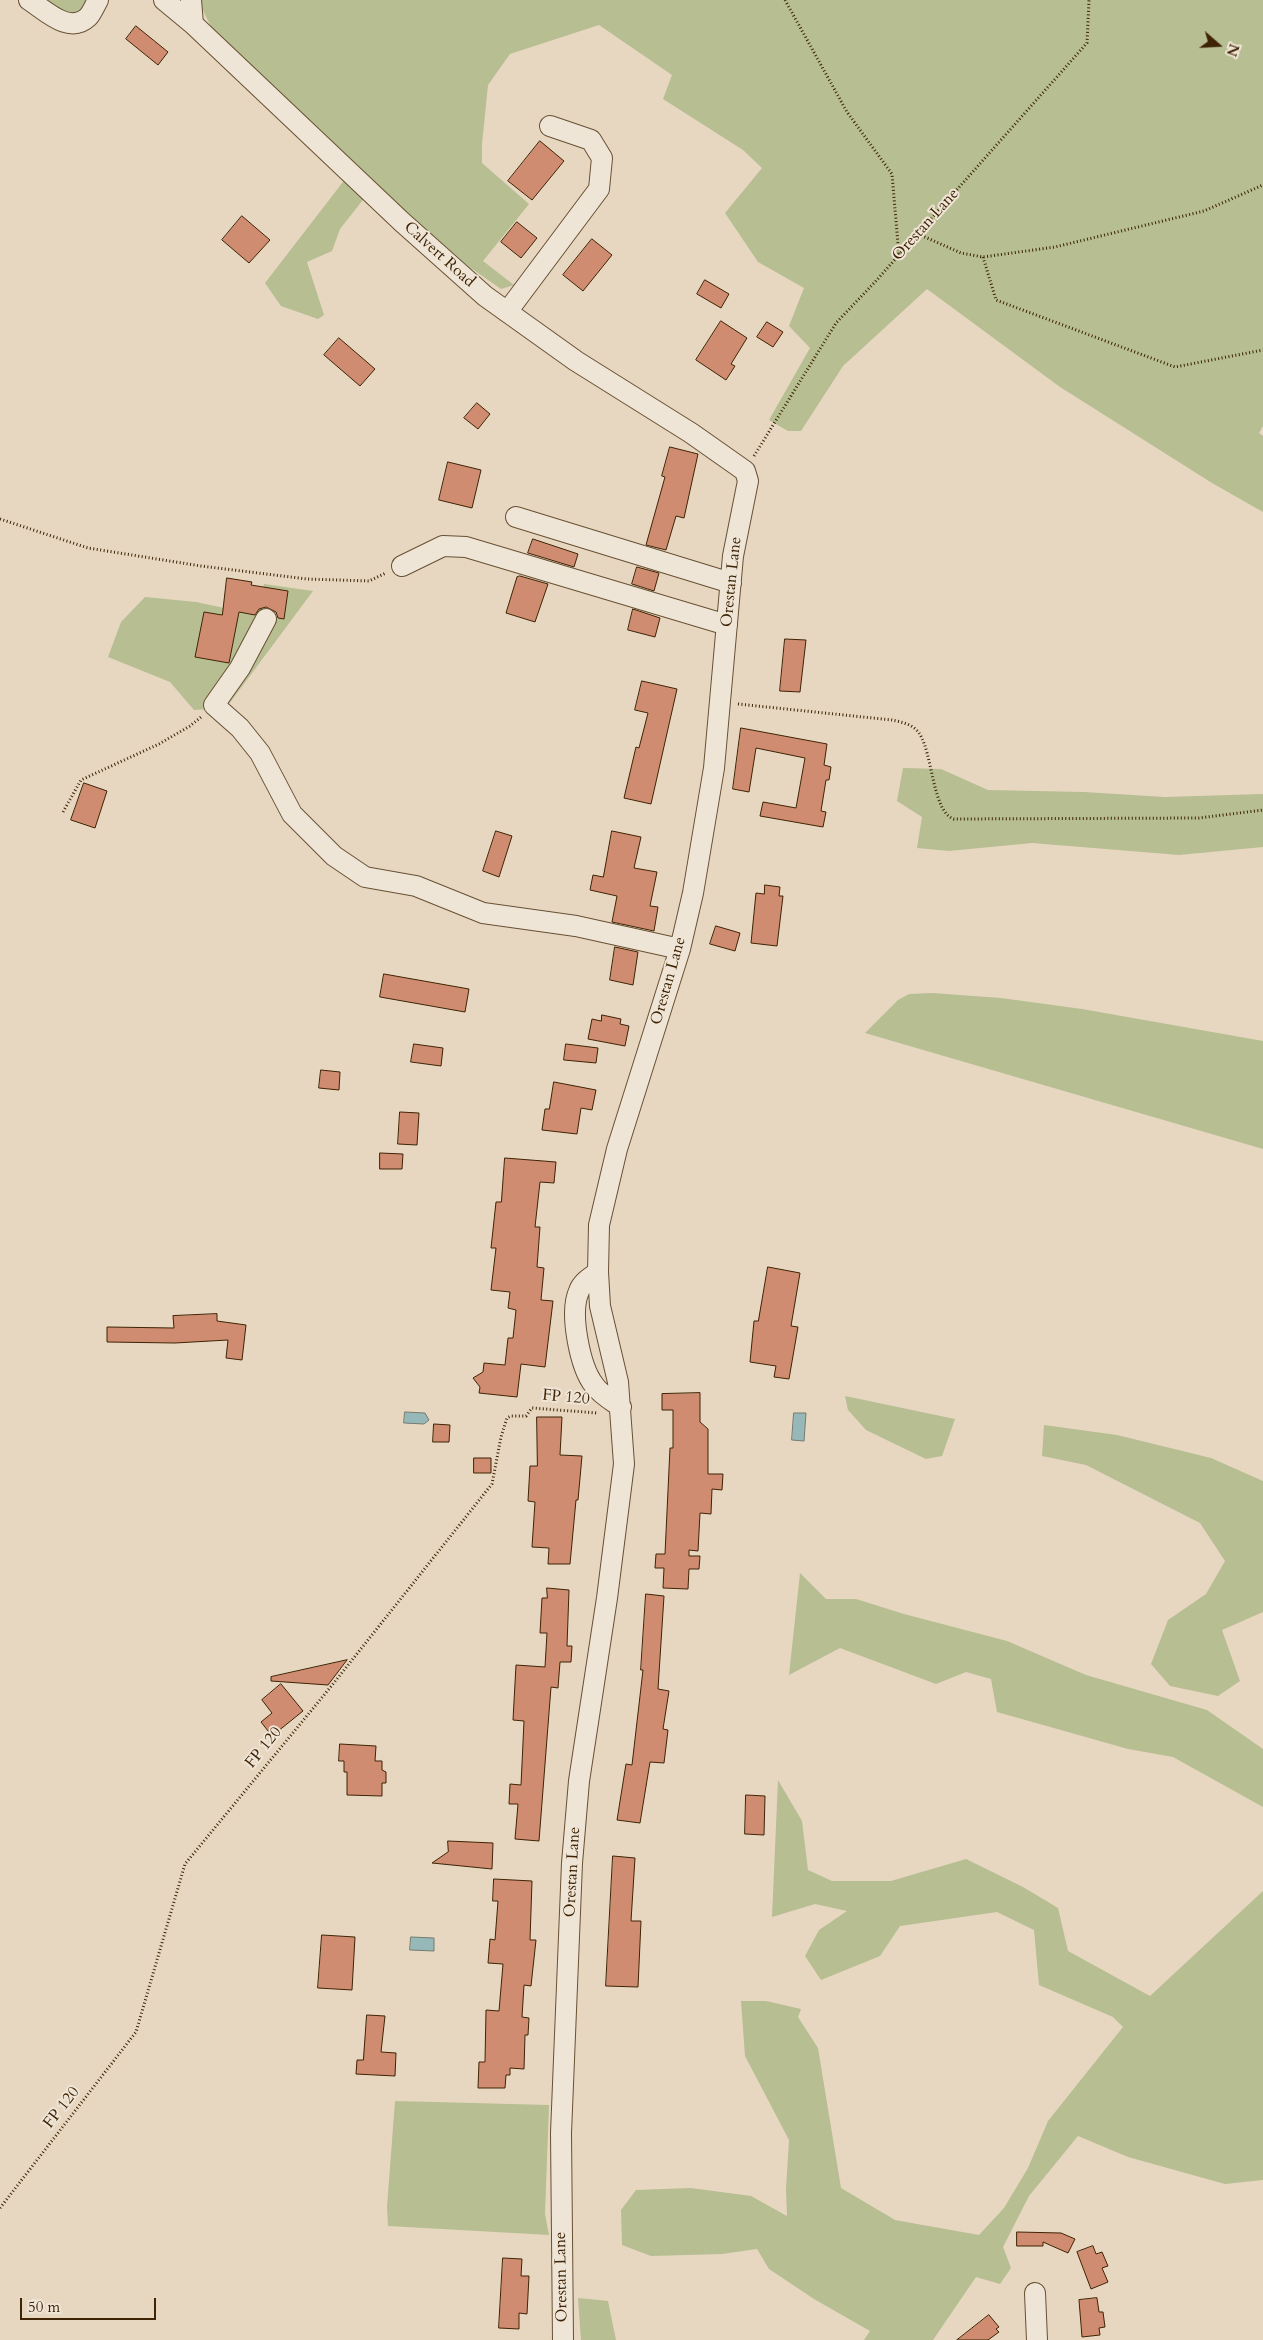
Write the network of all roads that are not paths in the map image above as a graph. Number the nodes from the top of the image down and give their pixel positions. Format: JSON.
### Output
{"nodes":[{"id":1,"x":29,"y":0,"type":"edge"},
{"id":2,"x":98,"y":0,"type":"edge"},
{"id":3,"x":164,"y":0,"type":"edge"},
{"id":4,"x":191,"y":0,"type":"edge"},
{"id":5,"x":193,"y":24,"type":"junction"},
{"id":6,"x":550,"y":126,"type":"dead end"},
{"id":7,"x":508,"y":312,"type":"junction"},
{"id":8,"x":745,"y":471,"type":"joint"},
{"id":9,"x":516,"y":517,"type":"dead end"},
{"id":10,"x":402,"y":566,"type":"road end"},
{"id":11,"x":731,"y":583,"type":"junction"},
{"id":12,"x":266,"y":619,"type":"dead end"},
{"id":13,"x":727,"y":625,"type":"junction"},
{"id":14,"x":680,"y":948,"type":"junction"},
{"id":15,"x":598,"y":1272,"type":"junction"},
{"id":16,"x":622,"y":1411,"type":"junction"},
{"id":17,"x":1035,"y":2293,"type":"dead end"},
{"id":18,"x":563,"y":2340,"type":"edge"},
{"id":19,"x":1037,"y":2340,"type":"edge"}],
"edges":[{"from":1,"to":2,"type":"street"},
{"from":3,"to":5,"type":"street","name":"Calvert Road"},
{"from":4,"to":5,"type":"street"},
{"from":5,"to":7,"type":"street","name":"Calvert Road"},
{"from":6,"to":7,"type":"street"},
{"from":7,"to":8,"type":"street","name":"Calvert Road"},
{"from":8,"to":11,"type":"street","name":"Orestan Lane"},
{"from":9,"to":11,"type":"street"},
{"from":10,"to":13,"type":"street"},
{"from":11,"to":13,"type":"street","name":"Orestan Lane"},
{"from":12,"to":14,"type":"street"},
{"from":13,"to":14,"type":"street","name":"Orestan Lane"},
{"from":14,"to":15,"type":"street","name":"Orestan Lane"},
{"from":15,"to":16,"type":"street","name":"Orestan Lane"},
{"from":15,"to":16,"type":"street"},
{"from":16,"to":18,"type":"street","name":"Orestan Lane"},
{"from":17,"to":19,"type":"street"}]}
